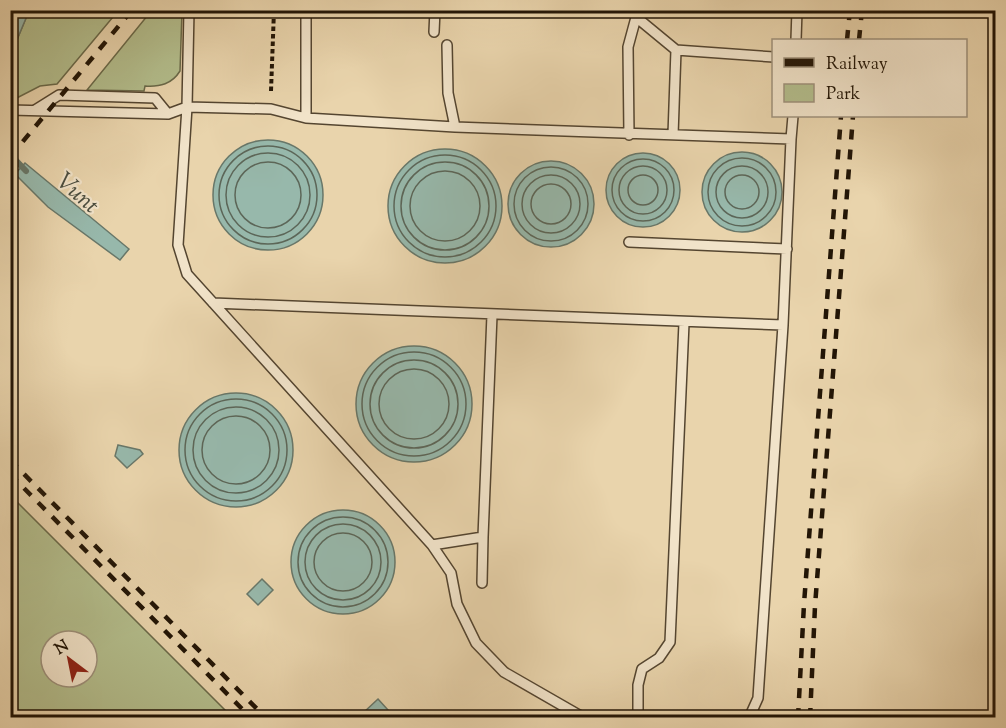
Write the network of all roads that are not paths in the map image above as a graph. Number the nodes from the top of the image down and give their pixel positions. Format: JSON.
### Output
{"nodes":[{"id":1,"x":189,"y":10,"type":"edge"},
{"id":2,"x":306,"y":10,"type":"edge"},
{"id":3,"x":435,"y":10,"type":"edge"},
{"id":4,"x":796,"y":10,"type":"edge"},
{"id":5,"x":637,"y":14,"type":"edge"},
{"id":6,"x":434,"y":32,"type":"dead end"},
{"id":7,"x":796,"y":39,"type":"edge"},
{"id":8,"x":447,"y":45,"type":"dead end"},
{"id":9,"x":676,"y":51,"type":"junction"},
{"id":10,"x":772,"y":57,"type":"edge"},
{"id":11,"x":188,"y":107,"type":"junction"},
{"id":12,"x":10,"y":110,"type":"edge"},
{"id":13,"x":34,"y":111,"type":"junction"},
{"id":14,"x":168,"y":114,"type":"junction"},
{"id":15,"x":793,"y":117,"type":"edge"},
{"id":16,"x":306,"y":118,"type":"junction"},
{"id":17,"x":455,"y":127,"type":"junction"},
{"id":18,"x":629,"y":135,"type":"junction"},
{"id":19,"x":673,"y":135,"type":"junction"},
{"id":20,"x":791,"y":139,"type":"junction"},
{"id":21,"x":629,"y":242,"type":"dead end"},
{"id":22,"x":787,"y":249,"type":"junction"},
{"id":23,"x":213,"y":303,"type":"junction"},
{"id":24,"x":492,"y":315,"type":"junction"},
{"id":25,"x":684,"y":323,"type":"junction"},
{"id":26,"x":783,"y":325,"type":"junction"},
{"id":27,"x":483,"y":537,"type":"junction"},
{"id":28,"x":432,"y":545,"type":"junction"},
{"id":29,"x":482,"y":583,"type":"dead end"},
{"id":30,"x":584,"y":717,"type":"edge"},
{"id":31,"x":638,"y":717,"type":"edge"},
{"id":32,"x":749,"y":717,"type":"edge"}],
"edges":[{"from":1,"to":11,"type":"lane"},
{"from":2,"to":16,"type":"lane"},
{"from":3,"to":6,"type":"lane"},
{"from":4,"to":7,"type":"lane"},
{"from":5,"to":9,"type":"lane"},
{"from":5,"to":18,"type":"lane"},
{"from":8,"to":17,"type":"lane"},
{"from":9,"to":10,"type":"lane"},
{"from":9,"to":19,"type":"lane"},
{"from":11,"to":14,"type":"lane"},
{"from":11,"to":16,"type":"lane"},
{"from":11,"to":23,"type":"lane"},
{"from":12,"to":13,"type":"lane"},
{"from":13,"to":14,"type":"lane"},
{"from":13,"to":14,"type":"lane"},
{"from":15,"to":20,"type":"lane"},
{"from":16,"to":17,"type":"lane"},
{"from":17,"to":18,"type":"lane"},
{"from":18,"to":19,"type":"lane"},
{"from":19,"to":20,"type":"lane"},
{"from":20,"to":22,"type":"lane"},
{"from":21,"to":22,"type":"lane"},
{"from":22,"to":26,"type":"lane"},
{"from":23,"to":24,"type":"lane"},
{"from":23,"to":28,"type":"lane"},
{"from":24,"to":25,"type":"lane"},
{"from":24,"to":27,"type":"lane"},
{"from":25,"to":26,"type":"lane"},
{"from":25,"to":31,"type":"lane"},
{"from":26,"to":32,"type":"lane"},
{"from":27,"to":28,"type":"lane"},
{"from":27,"to":29,"type":"lane"},
{"from":28,"to":30,"type":"lane"}]}
